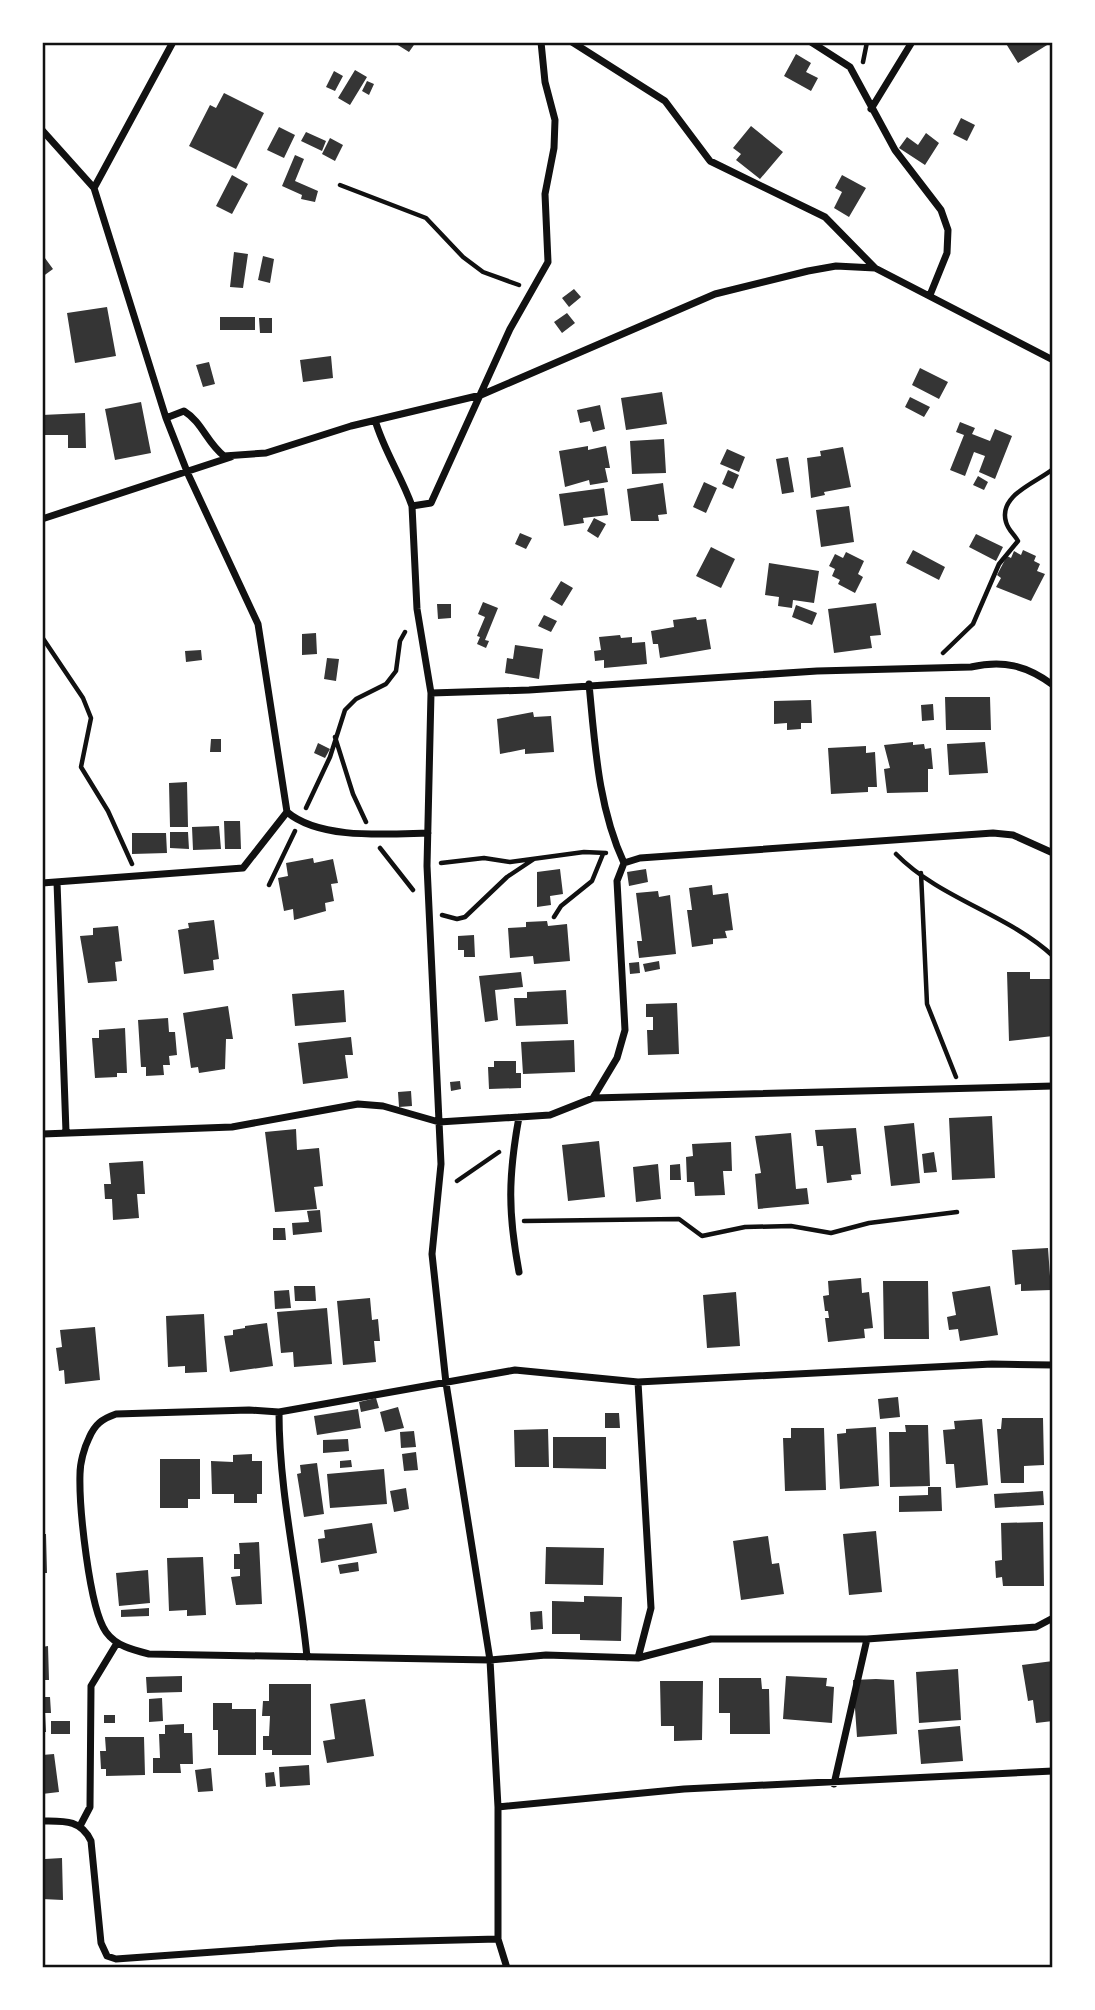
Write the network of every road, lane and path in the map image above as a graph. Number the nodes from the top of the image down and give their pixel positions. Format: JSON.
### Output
{"nodes":[{"id":1,"x":173,"y":42,"type":"edge"},
{"id":2,"x":541,"y":42,"type":"edge"},
{"id":3,"x":572,"y":42,"type":"edge"},
{"id":4,"x":811,"y":42,"type":"edge"},
{"id":5,"x":912,"y":42,"type":"edge"},
{"id":6,"x":871,"y":109,"type":"junction"},
{"id":7,"x":42,"y":130,"type":"edge"},
{"id":8,"x":340,"y":185,"type":"dead end"},
{"id":9,"x":94,"y":188,"type":"junction"},
{"id":10,"x":875,"y":268,"type":"junction"},
{"id":11,"x":532,"y":293,"type":"junction"},
{"id":12,"x":930,"y":295,"type":"junction"},
{"id":13,"x":1053,"y":359,"type":"edge"},
{"id":14,"x":481,"y":395,"type":"junction"},
{"id":15,"x":166,"y":418,"type":"junction"},
{"id":16,"x":375,"y":420,"type":"junction"},
{"id":17,"x":233,"y":457,"type":"junction"},
{"id":18,"x":1053,"y":469,"type":"edge"},
{"id":19,"x":188,"y":474,"type":"junction"},
{"id":20,"x":412,"y":506,"type":"junction"},
{"id":21,"x":42,"y":519,"type":"edge"},
{"id":22,"x":417,"y":609,"type":"junction"},
{"id":23,"x":42,"y":637,"type":"edge"},
{"id":24,"x":923,"y":669,"type":"junction"},
{"id":25,"x":589,"y":684,"type":"junction"},
{"id":26,"x":1053,"y":685,"type":"edge"},
{"id":27,"x":431,"y":693,"type":"junction"},
{"id":28,"x":287,"y":812,"type":"junction"},
{"id":29,"x":299,"y":822,"type":"junction"},
{"id":30,"x":428,"y":833,"type":"junction"},
{"id":31,"x":883,"y":841,"type":"junction"},
{"id":32,"x":604,"y":853,"type":"junction"},
{"id":33,"x":1053,"y":853,"type":"edge"},
{"id":34,"x":619,"y":854,"type":"junction"},
{"id":35,"x":534,"y":859,"type":"junction"},
{"id":36,"x":624,"y":863,"type":"junction"},
{"id":37,"x":427,"y":866,"type":"junction"},
{"id":38,"x":922,"y":873,"type":"junction"},
{"id":39,"x":138,"y":876,"type":"junction"},
{"id":40,"x":57,"y":882,"type":"junction"},
{"id":41,"x":42,"y":883,"type":"edge"},
{"id":42,"x":270,"y":886,"type":"dead end"},
{"id":43,"x":429,"y":911,"type":"junction"},
{"id":44,"x":554,"y":917,"type":"dead end"},
{"id":45,"x":1053,"y":956,"type":"edge"},
{"id":46,"x":1053,"y":1086,"type":"edge"},
{"id":47,"x":959,"y":1088,"type":"junction"},
{"id":48,"x":593,"y":1098,"type":"junction"},
{"id":49,"x":519,"y":1117,"type":"junction"},
{"id":50,"x":439,"y":1122,"type":"junction"},
{"id":51,"x":66,"y":1132,"type":"junction"},
{"id":52,"x":42,"y":1134,"type":"edge"},
{"id":53,"x":957,"y":1212,"type":"dead end"},
{"id":54,"x":509,"y":1220,"type":"junction"},
{"id":55,"x":519,"y":1272,"type":"dead end"},
{"id":56,"x":1053,"y":1365,"type":"edge"},
{"id":57,"x":638,"y":1382,"type":"junction"},
{"id":58,"x":446,"y":1383,"type":"junction"},
{"id":59,"x":279,"y":1412,"type":"junction"},
{"id":60,"x":1053,"y":1618,"type":"edge"},
{"id":61,"x":867,"y":1639,"type":"junction"},
{"id":62,"x":117,"y":1643,"type":"junction"},
{"id":63,"x":306,"y":1657,"type":"junction"},
{"id":64,"x":638,"y":1658,"type":"junction"},
{"id":65,"x":490,"y":1660,"type":"junction"},
{"id":66,"x":1053,"y":1771,"type":"edge"},
{"id":67,"x":834,"y":1784,"type":"junction"},
{"id":68,"x":498,"y":1807,"type":"junction"},
{"id":69,"x":42,"y":1821,"type":"edge"},
{"id":70,"x":80,"y":1826,"type":"junction"},
{"id":71,"x":498,"y":1939,"type":"junction"},
{"id":72,"x":107,"y":1956,"type":"junction"},
{"id":73,"x":108,"y":1968,"type":"edge"},
{"id":74,"x":507,"y":1968,"type":"edge"}],
"edges":[{"from":1,"to":9,"type":"street"},
{"from":2,"to":11,"type":"street"},
{"from":3,"to":10,"type":"street"},
{"from":4,"to":6,"type":"street"},
{"from":5,"to":6,"type":"street"},
{"from":6,"to":12,"type":"street"},
{"from":7,"to":9,"type":"street"},
{"from":8,"to":11,"type":"path"},
{"from":9,"to":15,"type":"street"},
{"from":10,"to":12,"type":"street"},
{"from":10,"to":14,"type":"street"},
{"from":11,"to":14,"type":"street"},
{"from":12,"to":13,"type":"street"},
{"from":14,"to":16,"type":"street"},
{"from":14,"to":20,"type":"street"},
{"from":15,"to":17,"type":"street"},
{"from":15,"to":19,"type":"street"},
{"from":16,"to":17,"type":"street"},
{"from":16,"to":20,"type":"street"},
{"from":17,"to":19,"type":"street"},
{"from":18,"to":24,"type":"path"},
{"from":19,"to":21,"type":"street"},
{"from":19,"to":28,"type":"street"},
{"from":20,"to":22,"type":"street"},
{"from":22,"to":27,"type":"street"},
{"from":22,"to":29,"type":"path"},
{"from":23,"to":39,"type":"path"},
{"from":24,"to":25,"type":"street"},
{"from":24,"to":26,"type":"street"},
{"from":25,"to":27,"type":"street"},
{"from":25,"to":34,"type":"street"},
{"from":27,"to":30,"type":"street"},
{"from":28,"to":29,"type":"street"},
{"from":28,"to":39,"type":"street"},
{"from":29,"to":30,"type":"street"},
{"from":29,"to":42,"type":"path"},
{"from":30,"to":37,"type":"street"},
{"from":31,"to":33,"type":"street"},
{"from":31,"to":36,"type":"street"},
{"from":31,"to":38,"type":"path"},
{"from":32,"to":34,"type":"path"},
{"from":32,"to":35,"type":"path"},
{"from":32,"to":44,"type":"path"},
{"from":34,"to":36,"type":"street"},
{"from":35,"to":37,"type":"path"},
{"from":35,"to":43,"type":"path"},
{"from":36,"to":48,"type":"street"},
{"from":37,"to":43,"type":"street"},
{"from":38,"to":45,"type":"path"},
{"from":38,"to":47,"type":"path"},
{"from":39,"to":40,"type":"street"},
{"from":40,"to":41,"type":"street"},
{"from":40,"to":51,"type":"street"},
{"from":43,"to":50,"type":"street"},
{"from":46,"to":47,"type":"street"},
{"from":47,"to":48,"type":"street"},
{"from":48,"to":49,"type":"street"},
{"from":49,"to":50,"type":"street"},
{"from":49,"to":54,"type":"street"},
{"from":50,"to":51,"type":"street"},
{"from":50,"to":58,"type":"street"},
{"from":51,"to":52,"type":"street"},
{"from":53,"to":54,"type":"path"},
{"from":54,"to":55,"type":"street"},
{"from":56,"to":57,"type":"street"},
{"from":57,"to":58,"type":"street"},
{"from":57,"to":64,"type":"street"},
{"from":58,"to":59,"type":"street"},
{"from":58,"to":65,"type":"street"},
{"from":59,"to":62,"type":"street"},
{"from":59,"to":63,"type":"street"},
{"from":60,"to":61,"type":"street"},
{"from":61,"to":64,"type":"street"},
{"from":61,"to":67,"type":"street"},
{"from":62,"to":63,"type":"street"},
{"from":62,"to":70,"type":"street"},
{"from":63,"to":65,"type":"street"},
{"from":64,"to":65,"type":"street"},
{"from":65,"to":68,"type":"street"},
{"from":66,"to":67,"type":"street"},
{"from":67,"to":68,"type":"street"},
{"from":68,"to":71,"type":"street"},
{"from":69,"to":70,"type":"street"},
{"from":70,"to":72,"type":"street"},
{"from":71,"to":72,"type":"street"},
{"from":71,"to":74,"type":"street"},
{"from":72,"to":73,"type":"street"}]}
